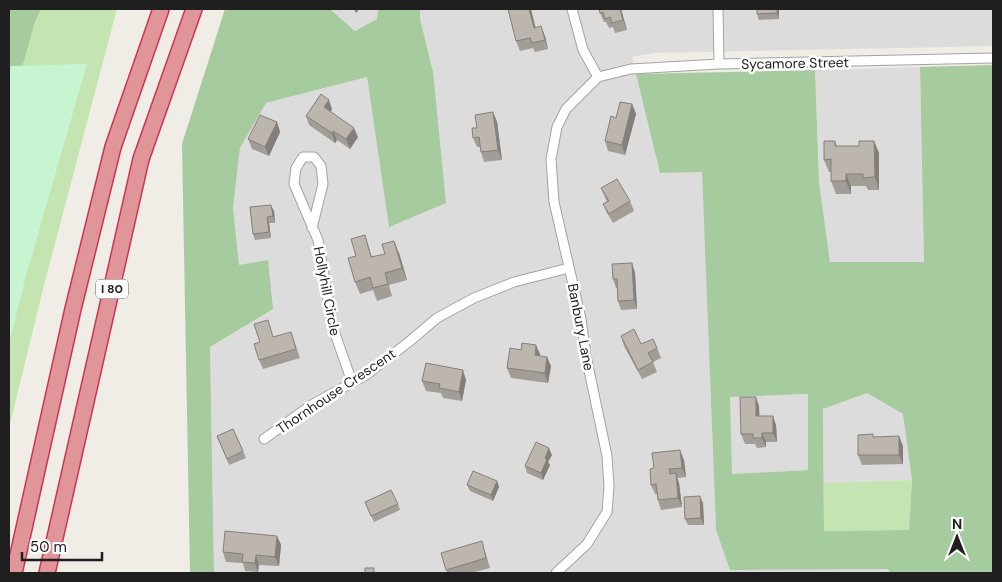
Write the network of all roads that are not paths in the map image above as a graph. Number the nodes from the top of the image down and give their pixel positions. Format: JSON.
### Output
{"nodes":[{"id":1,"x":161,"y":9,"type":"edge"},
{"id":2,"x":194,"y":9,"type":"edge"},
{"id":3,"x":572,"y":9,"type":"edge"},
{"id":4,"x":718,"y":9,"type":"edge"},
{"id":5,"x":993,"y":58,"type":"edge"},
{"id":6,"x":719,"y":64,"type":"junction"},
{"id":7,"x":598,"y":77,"type":"junction"},
{"id":8,"x":312,"y":228,"type":"junction"},
{"id":9,"x":569,"y":268,"type":"junction"},
{"id":10,"x":352,"y":382,"type":"junction"},
{"id":11,"x":264,"y":439,"type":"dead end"},
{"id":12,"x":14,"y":573,"type":"edge"},
{"id":13,"x":47,"y":573,"type":"edge"},
{"id":14,"x":556,"y":573,"type":"edge"}],
"edges":[{"from":1,"to":12,"type":"highway","number":"I 80"},
{"from":2,"to":13,"type":"highway","number":"I 80"},
{"from":3,"to":7,"type":"street"},
{"from":4,"to":6,"type":"street"},
{"from":5,"to":6,"type":"street","name":"Sycamore Street"},
{"from":6,"to":7,"type":"street","name":"Sycamore Street"},
{"from":7,"to":9,"type":"street","name":"Banbury Lane"},
{"from":8,"to":8,"type":"street","name":"Hollyhill Circle"},
{"from":8,"to":10,"type":"street","name":"Hollyhill Circle"},
{"from":9,"to":10,"type":"street","name":"Thornhouse Crescent"},
{"from":9,"to":14,"type":"street","name":"Banbury Lane"},
{"from":10,"to":11,"type":"street","name":"Thornhouse Crescent"}]}
